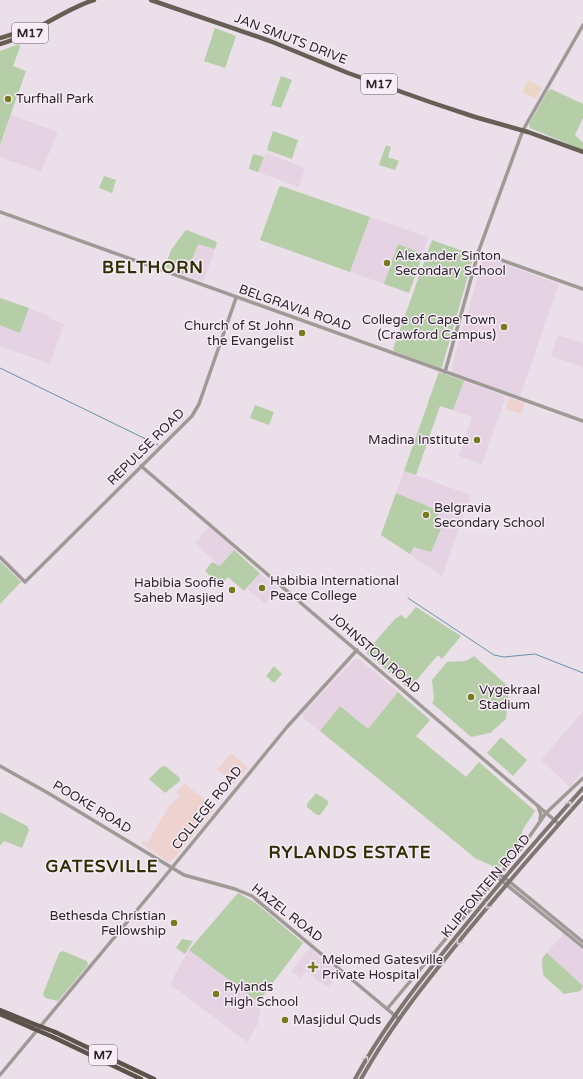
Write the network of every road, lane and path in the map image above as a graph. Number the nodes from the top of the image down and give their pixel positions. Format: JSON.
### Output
{"nodes":[{"id":1,"x":94,"y":0,"type":"edge"},
{"id":2,"x":151,"y":0,"type":"edge"},
{"id":3,"x":58,"y":17,"type":"junction"},
{"id":4,"x":583,"y":25,"type":"edge"},
{"id":5,"x":0,"y":38,"type":"edge"},
{"id":6,"x":0,"y":44,"type":"edge"},
{"id":7,"x":523,"y":130,"type":"junction"},
{"id":8,"x":583,"y":152,"type":"edge"},
{"id":9,"x":0,"y":212,"type":"edge"},
{"id":10,"x":480,"y":253,"type":"junction"},
{"id":11,"x":583,"y":289,"type":"edge"},
{"id":12,"x":236,"y":298,"type":"junction"},
{"id":13,"x":445,"y":372,"type":"junction"},
{"id":14,"x":583,"y":421,"type":"edge"},
{"id":15,"x":141,"y":466,"type":"junction"},
{"id":16,"x":0,"y":557,"type":"edge"},
{"id":17,"x":357,"y":650,"type":"junction"},
{"id":18,"x":0,"y":766,"type":"edge"},
{"id":19,"x":583,"y":778,"type":"edge"},
{"id":20,"x":583,"y":788,"type":"edge"},
{"id":21,"x":583,"y":797,"type":"edge"},
{"id":22,"x":537,"y":805,"type":"junction"},
{"id":23,"x":546,"y":813,"type":"junction"},
{"id":24,"x":554,"y":820,"type":"junction"},
{"id":25,"x":539,"y":822,"type":"junction"},
{"id":26,"x":559,"y":824,"type":"junction"},
{"id":27,"x":172,"y":868,"type":"junction"},
{"id":28,"x":499,"y":876,"type":"junction"},
{"id":29,"x":503,"y":879,"type":"junction"},
{"id":30,"x":507,"y":883,"type":"junction"},
{"id":31,"x":583,"y":942,"type":"edge"},
{"id":32,"x":583,"y":947,"type":"edge"},
{"id":33,"x":387,"y":1009,"type":"junction"},
{"id":34,"x":0,"y":1010,"type":"edge"},
{"id":35,"x":0,"y":1014,"type":"edge"},
{"id":36,"x":396,"y":1017,"type":"junction"},
{"id":37,"x":33,"y":1026,"type":"junction"},
{"id":38,"x":54,"y":1035,"type":"junction"},
{"id":39,"x":0,"y":1075,"type":"edge"},
{"id":40,"x":152,"y":1078,"type":"edge"},
{"id":41,"x":141,"y":1079,"type":"edge"},
{"id":42,"x":355,"y":1079,"type":"edge"},
{"id":43,"x":362,"y":1079,"type":"edge"}],
"edges":[{"from":1,"to":3,"type":"main road","number":"M17"},
{"from":2,"to":7,"type":"main road","name":"JAN SMUTS DRIVE","number":"M17"},
{"from":3,"to":5,"type":"main road","number":"M17"},
{"from":3,"to":6,"type":"main road","number":"M17"},
{"from":4,"to":7,"type":"street"},
{"from":7,"to":8,"type":"main road","name":"JAN SMUTS DRIVE","number":"M17"},
{"from":7,"to":10,"type":"street"},
{"from":9,"to":12,"type":"street","name":"BELGRAVIA ROAD"},
{"from":10,"to":11,"type":"street"},
{"from":10,"to":13,"type":"street"},
{"from":12,"to":13,"type":"street","name":"BELGRAVIA ROAD"},
{"from":12,"to":15,"type":"street","name":"REPULSE ROAD"},
{"from":13,"to":14,"type":"street","name":"BELGRAVIA ROAD"},
{"from":15,"to":16,"type":"street","name":"REPULSE ROAD"},
{"from":15,"to":17,"type":"street","name":"JOHNSTON ROAD"},
{"from":17,"to":22,"type":"street","name":"JOHNSTON ROAD"},
{"from":17,"to":27,"type":"street","name":"COLLEGE ROAD"},
{"from":18,"to":27,"type":"street","name":"POOKE ROAD"},
{"from":19,"to":23,"type":"street"},
{"from":24,"to":20,"type":"main road","name":"KLIPFONTEIN ROAD","one_way":true},
{"from":21,"to":26,"type":"main road","name":"KLIPFONTEIN ROAD"},
{"from":22,"to":23,"type":"street","name":"JOHNSTON ROAD"},
{"from":22,"to":25,"type":"street"},
{"from":23,"to":24,"type":"street","name":"JOHNSTON ROAD"},
{"from":23,"to":25,"type":"street"},
{"from":24,"to":26,"type":"street","name":"JOHNSTON ROAD"},
{"from":24,"to":29,"type":"main road","name":"KLIPFONTEIN ROAD"},
{"from":25,"to":28,"type":"street"},
{"from":26,"to":30,"type":"main road","name":"KLIPFONTEIN ROAD"},
{"from":27,"to":33,"type":"street","name":"HAZEL ROAD"},
{"from":27,"to":39,"type":"street","name":"COLLEGE ROAD"},
{"from":28,"to":29,"type":"street"},
{"from":28,"to":33,"type":"street"},
{"from":29,"to":30,"type":"street"},
{"from":29,"to":36,"type":"main road","name":"KLIPFONTEIN ROAD"},
{"from":30,"to":31,"type":"street"},
{"from":30,"to":32,"type":"street"},
{"from":30,"to":36,"type":"main road","name":"KLIPFONTEIN ROAD","one_way":true},
{"from":33,"to":36,"type":"street","name":"HAZEL ROAD"},
{"from":34,"to":37,"type":"highway","number":"M7"},
{"from":35,"to":37,"type":"highway","number":"M7"},
{"from":42,"to":36,"type":"main road","name":"KLIPFONTEIN ROAD","one_way":true},
{"from":36,"to":43,"type":"main road","name":"KLIPFONTEIN ROAD"},
{"from":37,"to":38,"type":"highway","number":"M7","bridge":true},
{"from":38,"to":40,"type":"highway","number":"M7"},
{"from":38,"to":41,"type":"highway","number":"M7"}]}
